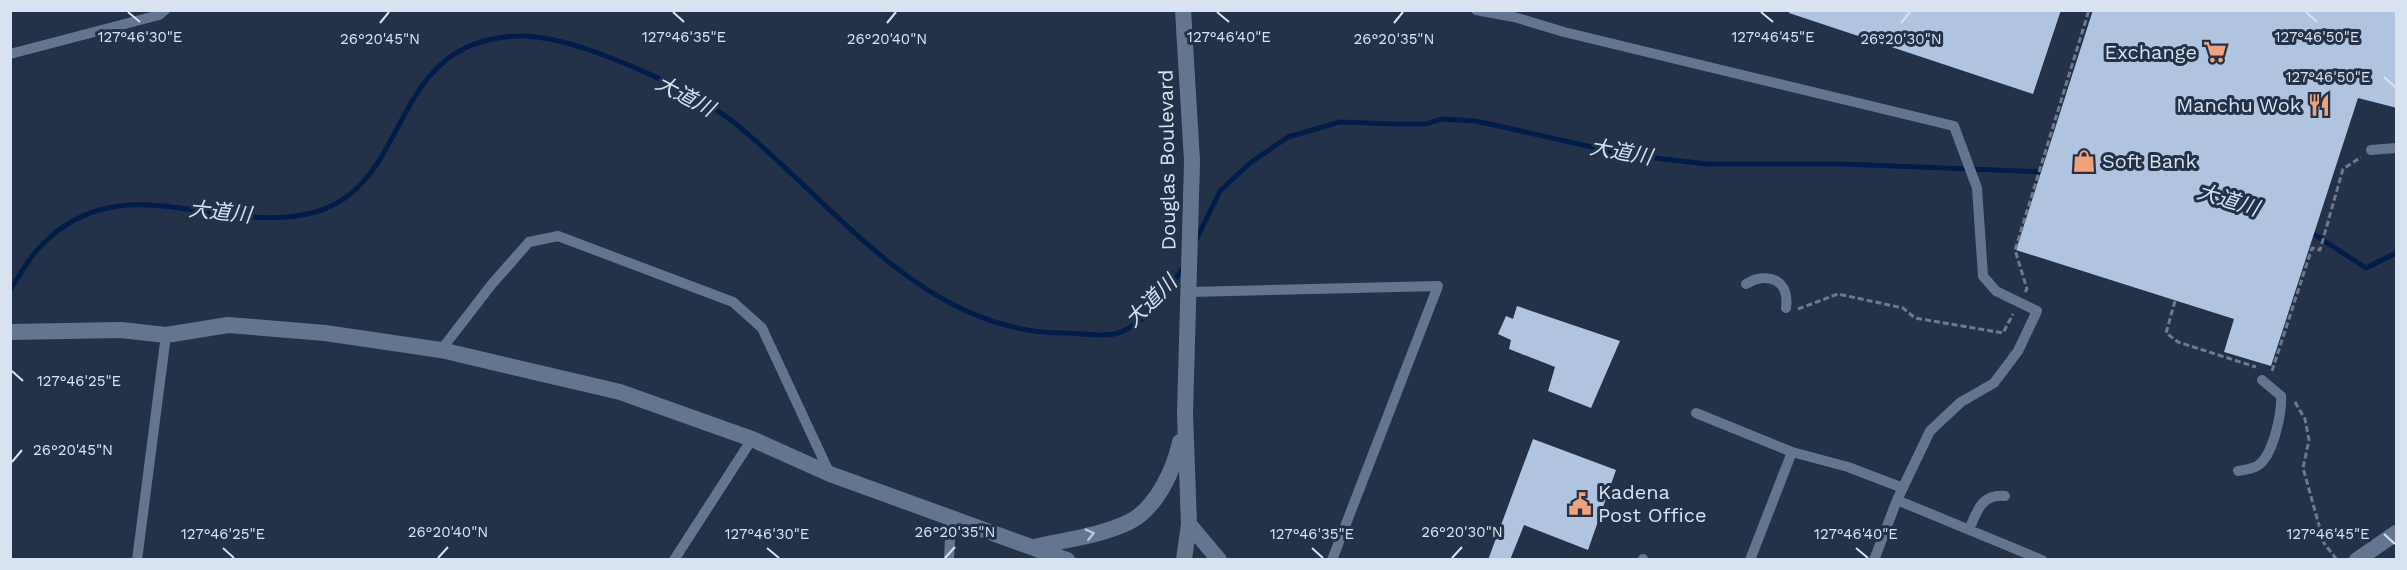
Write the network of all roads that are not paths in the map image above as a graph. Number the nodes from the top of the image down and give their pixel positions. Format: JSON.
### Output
{"nodes":[{"id":1,"x":165,"y":10,"type":"edge"},
{"id":2,"x":1183,"y":10,"type":"edge"},
{"id":3,"x":1476,"y":10,"type":"edge"},
{"id":4,"x":10,"y":54,"type":"edge"},
{"id":5,"x":2397,"y":148,"type":"edge"},
{"id":6,"x":2371,"y":150,"type":"road end"},
{"id":7,"x":1746,"y":285,"type":"dead end"},
{"id":8,"x":1190,"y":292,"type":"junction"},
{"id":9,"x":1790,"y":309,"type":"road end"},
{"id":10,"x":10,"y":332,"type":"edge"},
{"id":11,"x":166,"y":335,"type":"junction"},
{"id":12,"x":441,"y":350,"type":"junction"},
{"id":13,"x":2265,"y":382,"type":"road end"},
{"id":14,"x":1696,"y":413,"type":"dead end"},
{"id":15,"x":1185,"y":414,"type":"junction"},
{"id":16,"x":752,"y":439,"type":"junction"},
{"id":17,"x":1792,"y":452,"type":"junction"},
{"id":18,"x":2238,"y":471,"type":"dead end"},
{"id":19,"x":830,"y":474,"type":"junction"},
{"id":20,"x":1903,"y":488,"type":"junction"},
{"id":21,"x":2005,"y":496,"type":"dead end"},
{"id":22,"x":1897,"y":500,"type":"junction"},
{"id":23,"x":951,"y":518,"type":"junction"},
{"id":24,"x":1189,"y":524,"type":"junction"},
{"id":25,"x":1969,"y":530,"type":"junction"},
{"id":26,"x":2397,"y":533,"type":"edge"},
{"id":27,"x":1033,"y":547,"type":"junction"},
{"id":28,"x":137,"y":560,"type":"edge"},
{"id":29,"x":674,"y":560,"type":"edge"},
{"id":30,"x":949,"y":560,"type":"edge"},
{"id":31,"x":1067,"y":560,"type":"edge"},
{"id":32,"x":1184,"y":560,"type":"edge"},
{"id":33,"x":1219,"y":560,"type":"edge"},
{"id":34,"x":1332,"y":560,"type":"edge"},
{"id":35,"x":1750,"y":560,"type":"edge"},
{"id":36,"x":1874,"y":560,"type":"edge"},
{"id":37,"x":2042,"y":560,"type":"edge"},
{"id":38,"x":2357,"y":560,"type":"edge"}],
"edges":[{"from":1,"to":4,"type":"lane"},
{"from":2,"to":8,"type":"street","name":"Douglas Boulevard"},
{"from":3,"to":20,"type":"lane"},
{"from":5,"to":6,"type":"lane"},
{"from":7,"to":9,"type":"lane"},
{"from":8,"to":15,"type":"street","name":"Douglas Boulevard"},
{"from":8,"to":34,"type":"lane"},
{"from":10,"to":11,"type":"street"},
{"from":11,"to":12,"type":"street"},
{"from":11,"to":28,"type":"lane"},
{"from":12,"to":16,"type":"street"},
{"from":12,"to":19,"type":"lane"},
{"from":13,"to":18,"type":"lane"},
{"from":14,"to":17,"type":"lane"},
{"from":15,"to":24,"type":"street","name":"Douglas Boulevard"},
{"from":27,"to":15,"type":"street","one_way":true},
{"from":16,"to":19,"type":"street"},
{"from":16,"to":29,"type":"lane"},
{"from":17,"to":20,"type":"lane"},
{"from":17,"to":35,"type":"lane"},
{"from":19,"to":23,"type":"street"},
{"from":20,"to":22,"type":"lane"},
{"from":21,"to":25,"type":"lane"},
{"from":22,"to":25,"type":"lane"},
{"from":22,"to":36,"type":"lane"},
{"from":23,"to":27,"type":"street"},
{"from":23,"to":30,"type":"lane"},
{"from":24,"to":32,"type":"street","name":"Douglas Boulevard"},
{"from":24,"to":33,"type":"street"},
{"from":25,"to":37,"type":"lane"},
{"from":26,"to":38,"type":"street"},
{"from":27,"to":31,"type":"street"}]}
